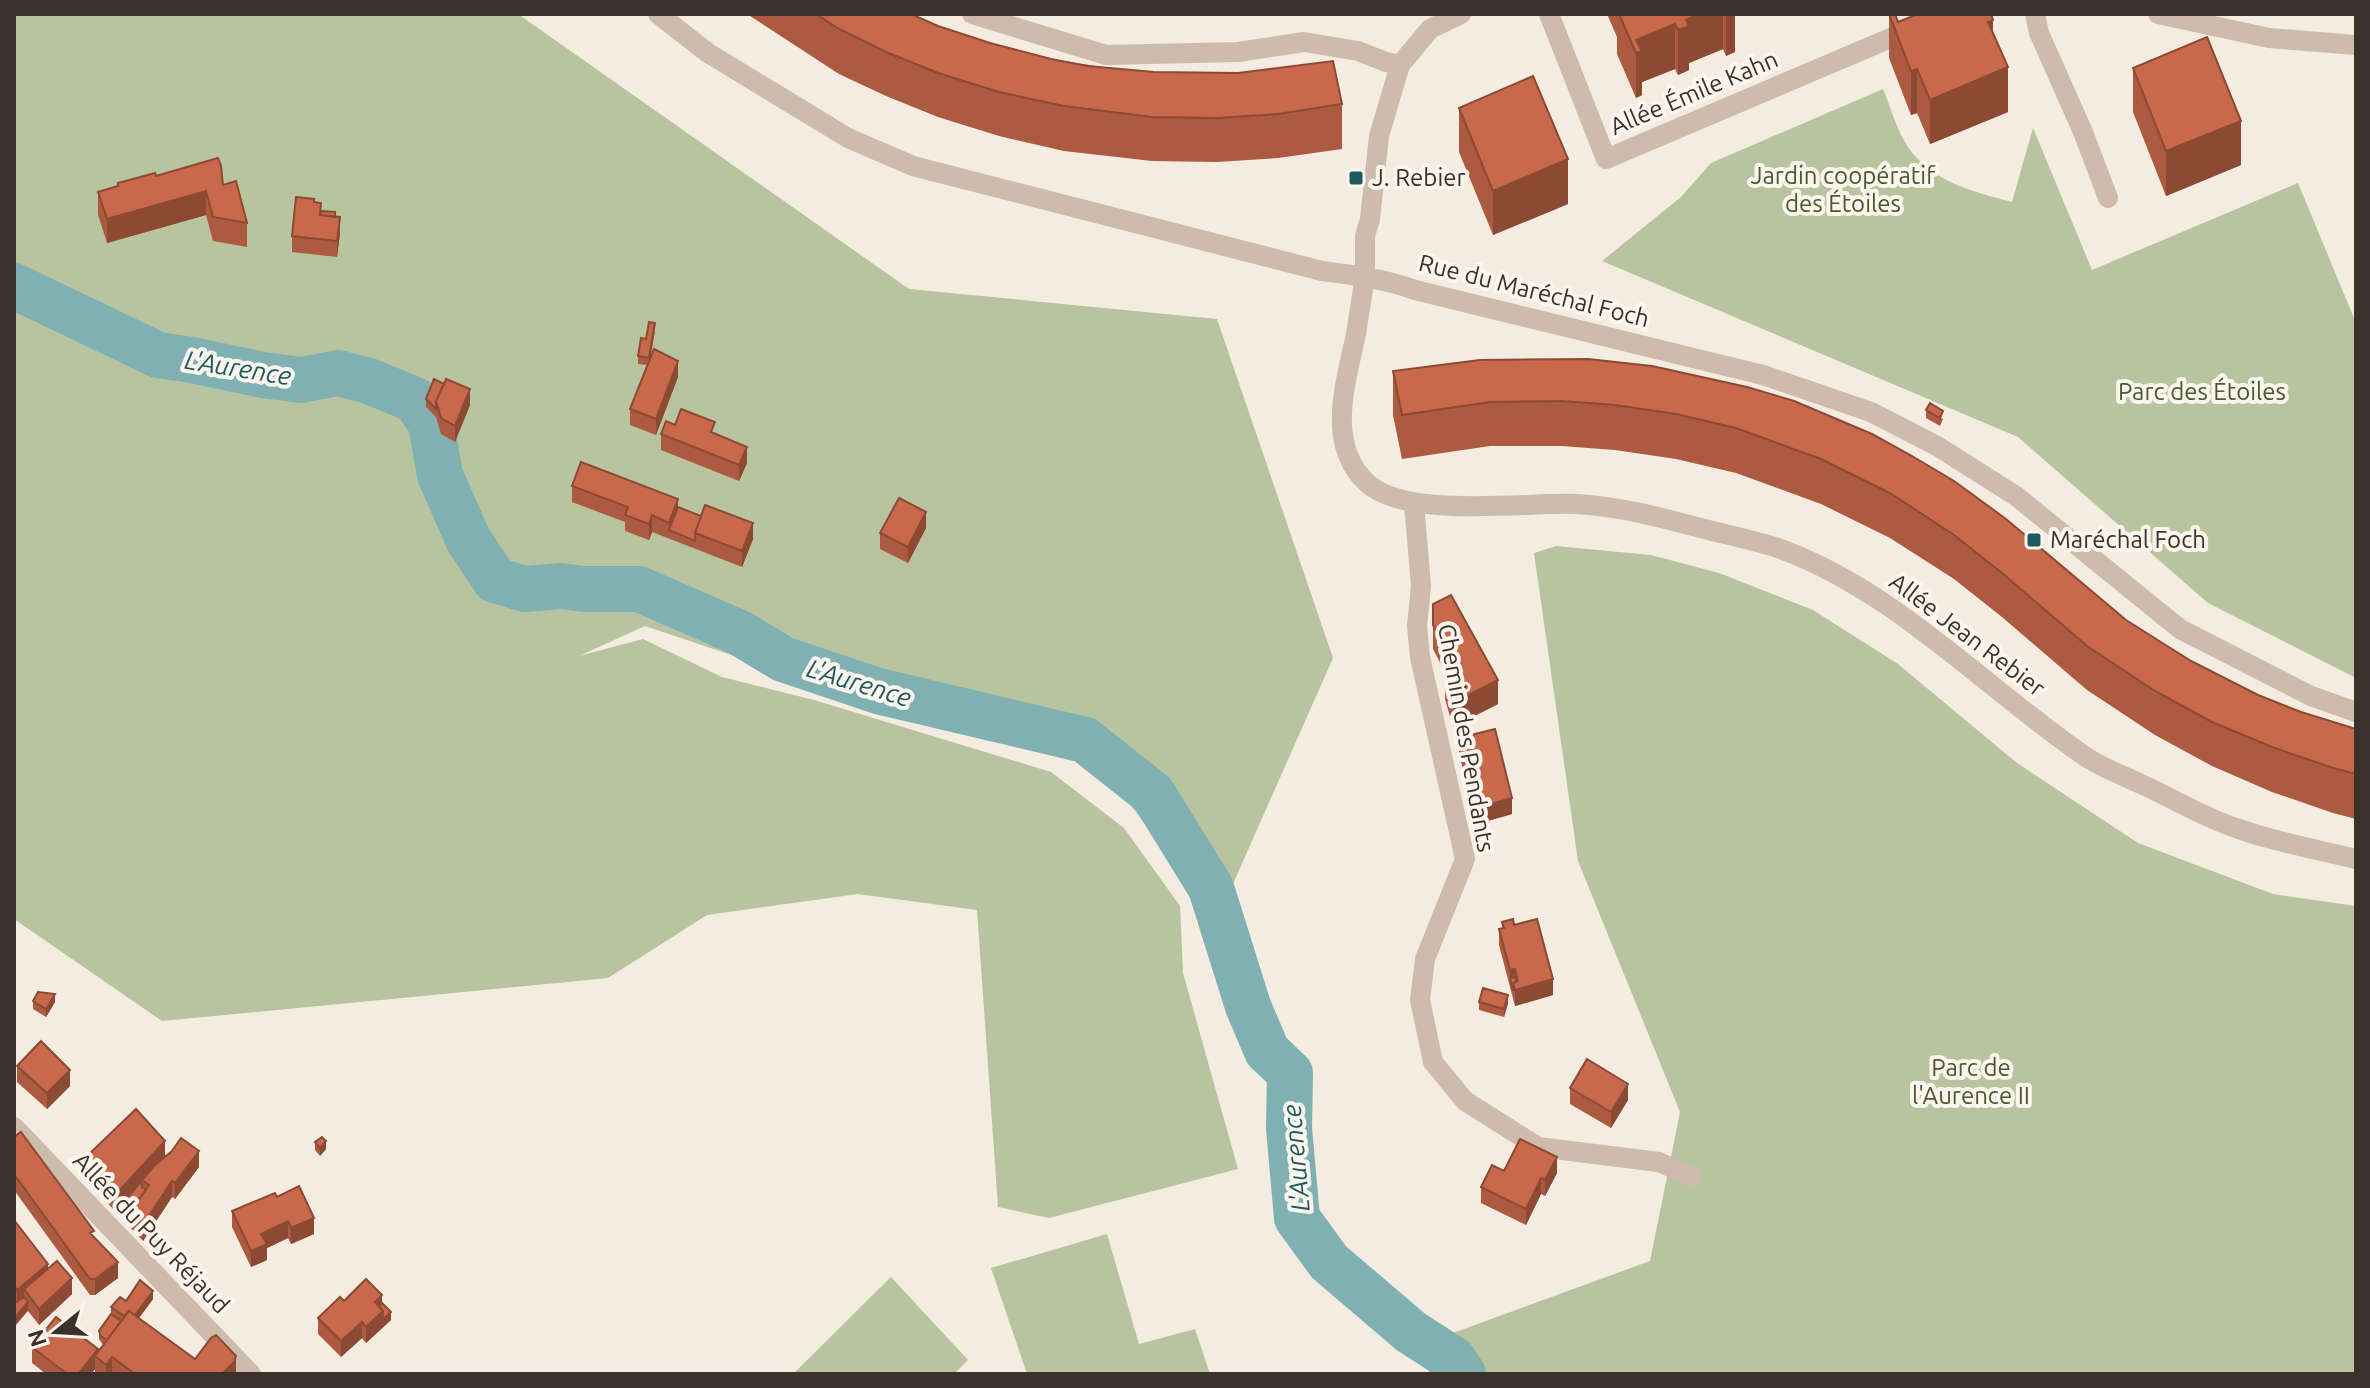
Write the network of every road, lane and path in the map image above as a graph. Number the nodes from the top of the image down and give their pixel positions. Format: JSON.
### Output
{"nodes":[{"id":1,"x":658,"y":14,"type":"edge"},
{"id":2,"x":972,"y":14,"type":"edge"},
{"id":3,"x":1461,"y":14,"type":"edge"},
{"id":4,"x":1549,"y":14,"type":"edge"},
{"id":5,"x":1947,"y":14,"type":"edge"},
{"id":6,"x":2035,"y":14,"type":"edge"},
{"id":7,"x":2161,"y":14,"type":"edge"},
{"id":8,"x":2356,"y":45,"type":"edge"},
{"id":9,"x":1400,"y":65,"type":"junction"},
{"id":10,"x":2108,"y":198,"type":"dead end"},
{"id":11,"x":1365,"y":276,"type":"junction"},
{"id":12,"x":1414,"y":503,"type":"junction"},
{"id":13,"x":2356,"y":712,"type":"edge"},
{"id":14,"x":2356,"y":859,"type":"edge"},
{"id":15,"x":14,"y":1127,"type":"edge"},
{"id":16,"x":1692,"y":1177,"type":"dead end"},
{"id":17,"x":251,"y":1374,"type":"edge"}],
"edges":[{"from":1,"to":11,"type":"street","name":"Rue du Maréchal Foch"},
{"from":2,"to":9,"type":"street"},
{"from":3,"to":9,"type":"street"},
{"from":4,"to":5,"type":"street","name":"Allée Émile Kahn"},
{"from":6,"to":10,"type":"street"},
{"from":7,"to":8,"type":"street"},
{"from":9,"to":11,"type":"street","name":"Allée Jean Rebier"},
{"from":11,"to":12,"type":"street","name":"Allée Jean Rebier"},
{"from":11,"to":13,"type":"street","name":"Rue du Maréchal Foch"},
{"from":12,"to":14,"type":"street","name":"Allée Jean Rebier"},
{"from":12,"to":16,"type":"street","name":"Chemin des Pendants"},
{"from":15,"to":17,"type":"street","name":"Allée du Puy Réjaud"}]}
